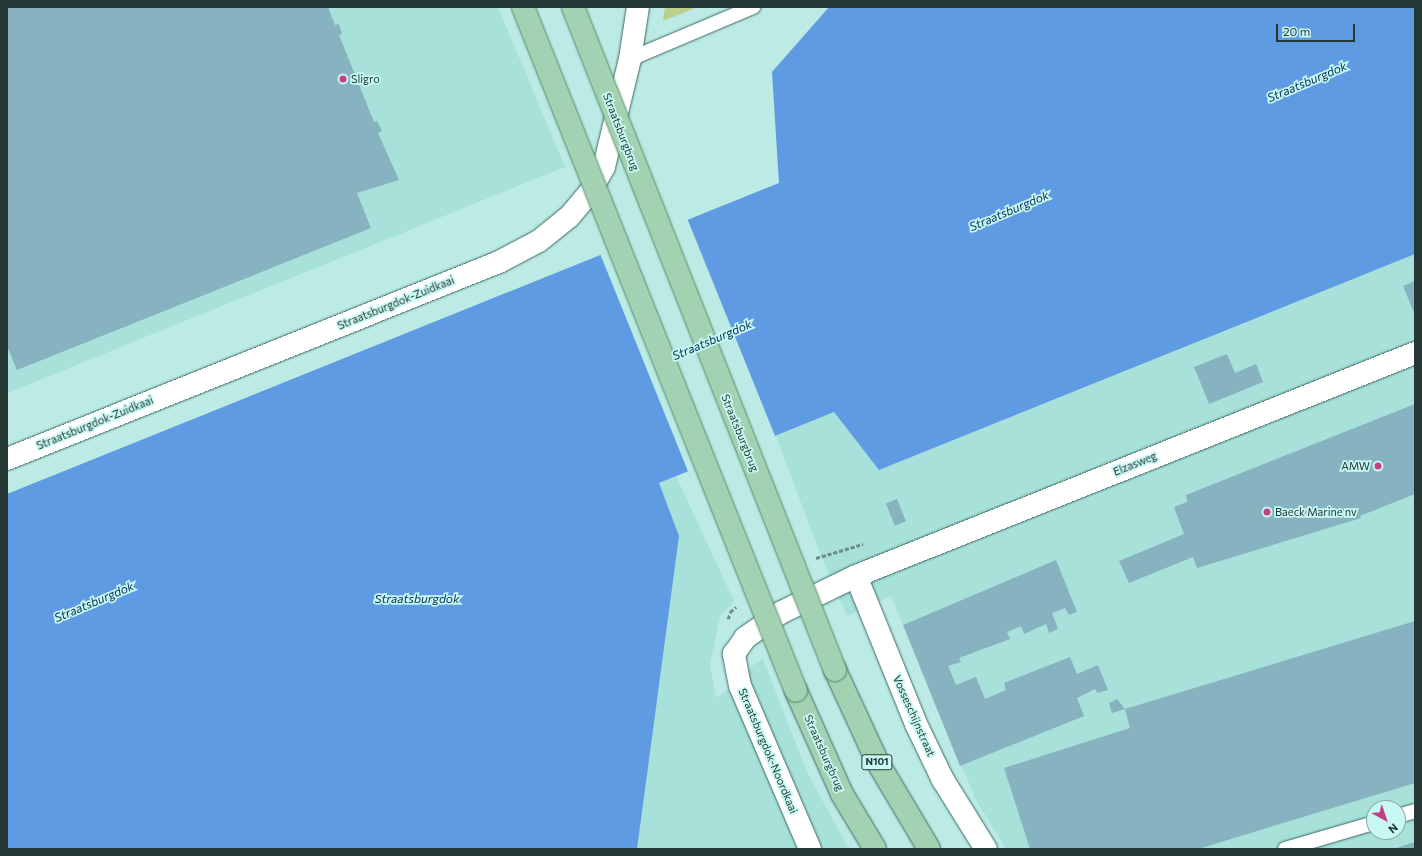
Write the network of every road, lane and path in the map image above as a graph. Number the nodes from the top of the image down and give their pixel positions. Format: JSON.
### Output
{"nodes":[{"id":1,"x":523,"y":7,"type":"edge"},
{"id":2,"x":573,"y":7,"type":"edge"},
{"id":3,"x":638,"y":7,"type":"edge"},
{"id":4,"x":753,"y":7,"type":"edge"},
{"id":5,"x":630,"y":58,"type":"junction"},
{"id":6,"x":1415,"y":352,"type":"edge"},
{"id":7,"x":7,"y":459,"type":"edge"},
{"id":8,"x":856,"y":576,"type":"junction"},
{"id":9,"x":1366,"y":825,"type":"edge"},
{"id":10,"x":810,"y":849,"type":"edge"},
{"id":11,"x":875,"y":849,"type":"edge"},
{"id":12,"x":929,"y":849,"type":"edge"},
{"id":13,"x":986,"y":849,"type":"edge"},
{"id":14,"x":1285,"y":849,"type":"edge"}],
"edges":[{"from":1,"to":11,"type":"main road","name":"Straatsburgbrug","bridge":true},
{"from":2,"to":12,"type":"main road","name":"Straatsburgbrug","number":"N101","bridge":true},
{"from":3,"to":5,"type":"street","name":"Straatsburgdok-Zuidkaai"},
{"from":4,"to":5,"type":"lane"},
{"from":5,"to":7,"type":"street","name":"Straatsburgdok-Zuidkaai"},
{"from":6,"to":8,"type":"street","name":"Elzasweg"},
{"from":8,"to":10,"type":"street","name":"Straatsburgdok-Noordkaai"},
{"from":8,"to":13,"type":"street","name":"Vosseschijnstraat"},
{"from":9,"to":14,"type":"lane"}]}
